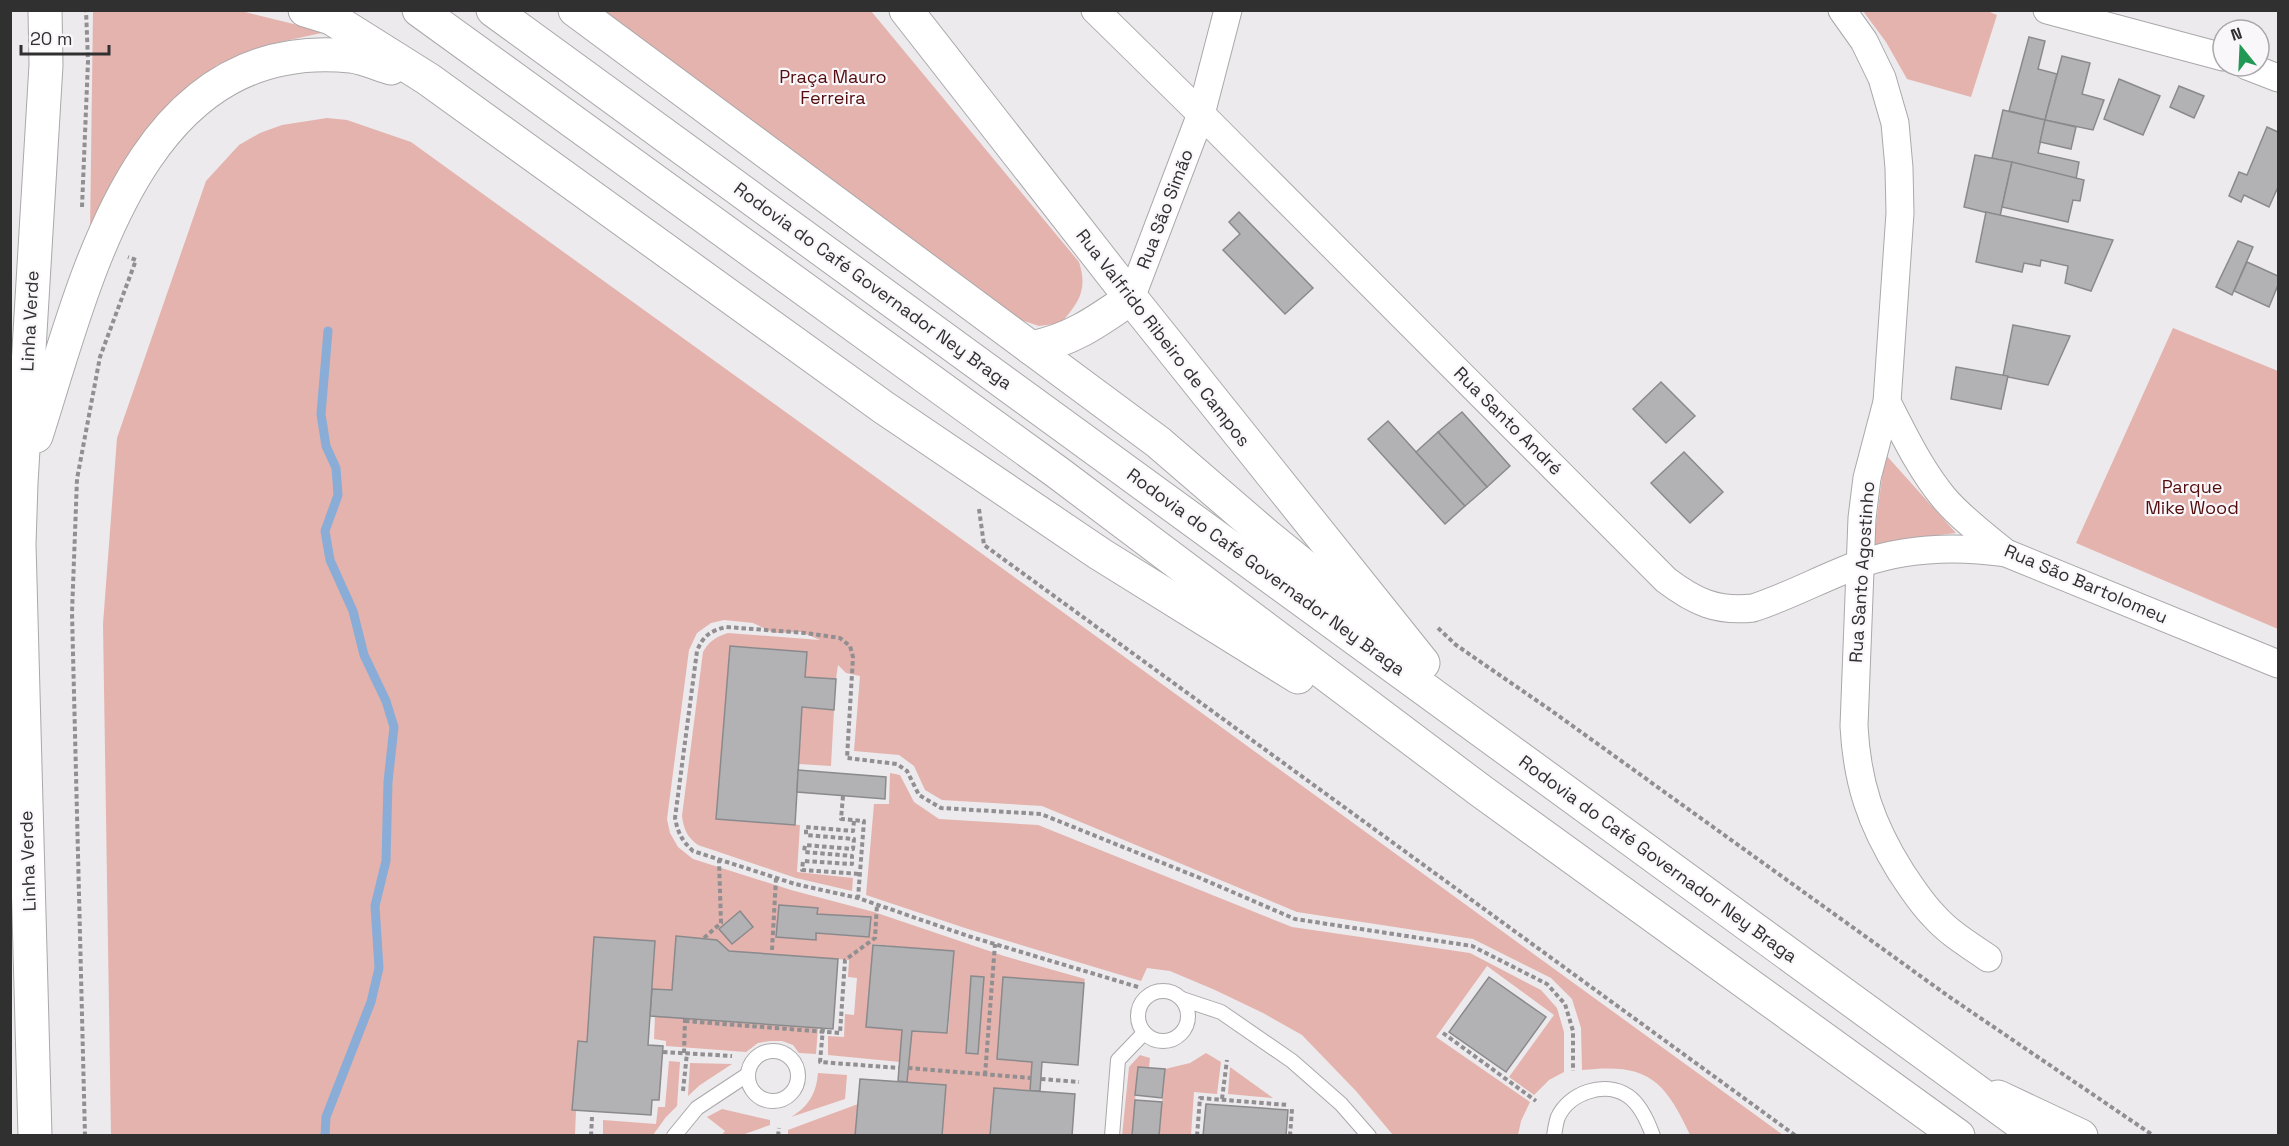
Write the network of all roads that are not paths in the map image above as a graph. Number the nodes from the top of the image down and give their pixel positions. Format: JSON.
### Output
{"nodes":[{"id":1,"x":45,"y":10,"type":"edge"},
{"id":2,"x":305,"y":10,"type":"edge"},
{"id":3,"x":419,"y":10,"type":"edge"},
{"id":4,"x":493,"y":10,"type":"edge"},
{"id":5,"x":575,"y":10,"type":"edge"},
{"id":6,"x":906,"y":10,"type":"edge"},
{"id":7,"x":1095,"y":10,"type":"edge"},
{"id":8,"x":1228,"y":10,"type":"edge"},
{"id":9,"x":1842,"y":10,"type":"edge"},
{"id":10,"x":2047,"y":10,"type":"edge"},
{"id":11,"x":2211,"y":54,"type":"edge"},
{"id":12,"x":428,"y":79,"type":"junction"},
{"id":13,"x":1201,"y":114,"type":"junction"},
{"id":14,"x":1131,"y":298,"type":"junction"},
{"id":15,"x":1031,"y":348,"type":"junction"},
{"id":16,"x":1887,"y":402,"type":"junction"},
{"id":17,"x":21,"y":483,"type":"junction"},
{"id":18,"x":2006,"y":553,"type":"junction"},
{"id":19,"x":1859,"y":564,"type":"junction"},
{"id":20,"x":1423,"y":663,"type":"junction"},
{"id":21,"x":2278,"y":664,"type":"edge"},
{"id":22,"x":1481,"y":791,"type":"junction"},
{"id":23,"x":1580,"y":802,"type":"junction"},
{"id":24,"x":1988,"y":958,"type":"dead end"},
{"id":25,"x":1182,"y":999,"type":"junction"},
{"id":26,"x":1144,"y":1033,"type":"junction"},
{"id":27,"x":747,"y":1075,"type":"dead end"},
{"id":28,"x":1963,"y":1081,"type":"junction"},
{"id":29,"x":1908,"y":1101,"type":"junction"},
{"id":30,"x":35,"y":1136,"type":"edge"},
{"id":31,"x":674,"y":1136,"type":"edge"},
{"id":32,"x":1112,"y":1136,"type":"edge"},
{"id":33,"x":1369,"y":1136,"type":"edge"},
{"id":34,"x":1554,"y":1136,"type":"edge"},
{"id":35,"x":1653,"y":1136,"type":"edge"},
{"id":36,"x":1946,"y":1136,"type":"edge"},
{"id":37,"x":1958,"y":1136,"type":"edge"},
{"id":38,"x":2038,"y":1136,"type":"edge"},
{"id":39,"x":2080,"y":1136,"type":"edge"}],
"edges":[{"from":1,"to":17,"type":"main road","name":"Linha Verde"},
{"from":2,"to":12,"type":"main road"},
{"from":3,"to":22,"type":"main road"},
{"from":4,"to":23,"type":"main road","name":"Rodovia do Café Governador Ney Braga"},
{"from":5,"to":15,"type":"main road"},
{"from":6,"to":14,"type":"main road","name":"Rua Valfrido Ribeiro de Campos"},
{"from":7,"to":13,"type":"street","name":"Rua Santo André"},
{"from":8,"to":13,"type":"street","name":"Rua São Simão"},
{"from":9,"to":16,"type":"street","name":"Rua Santo Agostinho"},
{"from":10,"to":11,"type":"street"},
{"from":12,"to":17,"type":"main road"},
{"from":12,"to":22,"type":"main road"},
{"from":13,"to":14,"type":"street","name":"Rua São Simão"},
{"from":13,"to":19,"type":"street","name":"Rua Santo André"},
{"from":14,"to":15,"type":"main road"},
{"from":14,"to":20,"type":"main road","name":"Rua Valfrido Ribeiro de Campos"},
{"from":15,"to":20,"type":"main road"},
{"from":16,"to":18,"type":"street","name":"Rua São Bartolomeu"},
{"from":16,"to":19,"type":"street","name":"Rua Santo Agostinho"},
{"from":17,"to":30,"type":"main road","name":"Linha Verde"},
{"from":18,"to":19,"type":"street","name":"Rua Santo André"},
{"from":18,"to":21,"type":"street","name":"Rua São Bartolomeu"},
{"from":19,"to":24,"type":"street","name":"Rua Santo Agostinho"},
{"from":20,"to":23,"type":"main road"},
{"from":22,"to":29,"type":"main road"},
{"from":23,"to":28,"type":"main road","name":"Rodovia do Café Governador Ney Braga"},
{"from":25,"to":26,"type":"lane"},
{"from":25,"to":26,"type":"lane"},
{"from":25,"to":33,"type":"lane"},
{"from":26,"to":32,"type":"lane"},
{"from":27,"to":31,"type":"lane"},
{"from":28,"to":38,"type":"main road","name":"Rodovia do Café Governador Ney Braga"},
{"from":28,"to":39,"type":"main road"},
{"from":29,"to":36,"type":"main road"},
{"from":29,"to":37,"type":"main road"},
{"from":34,"to":35,"type":"lane"}]}
